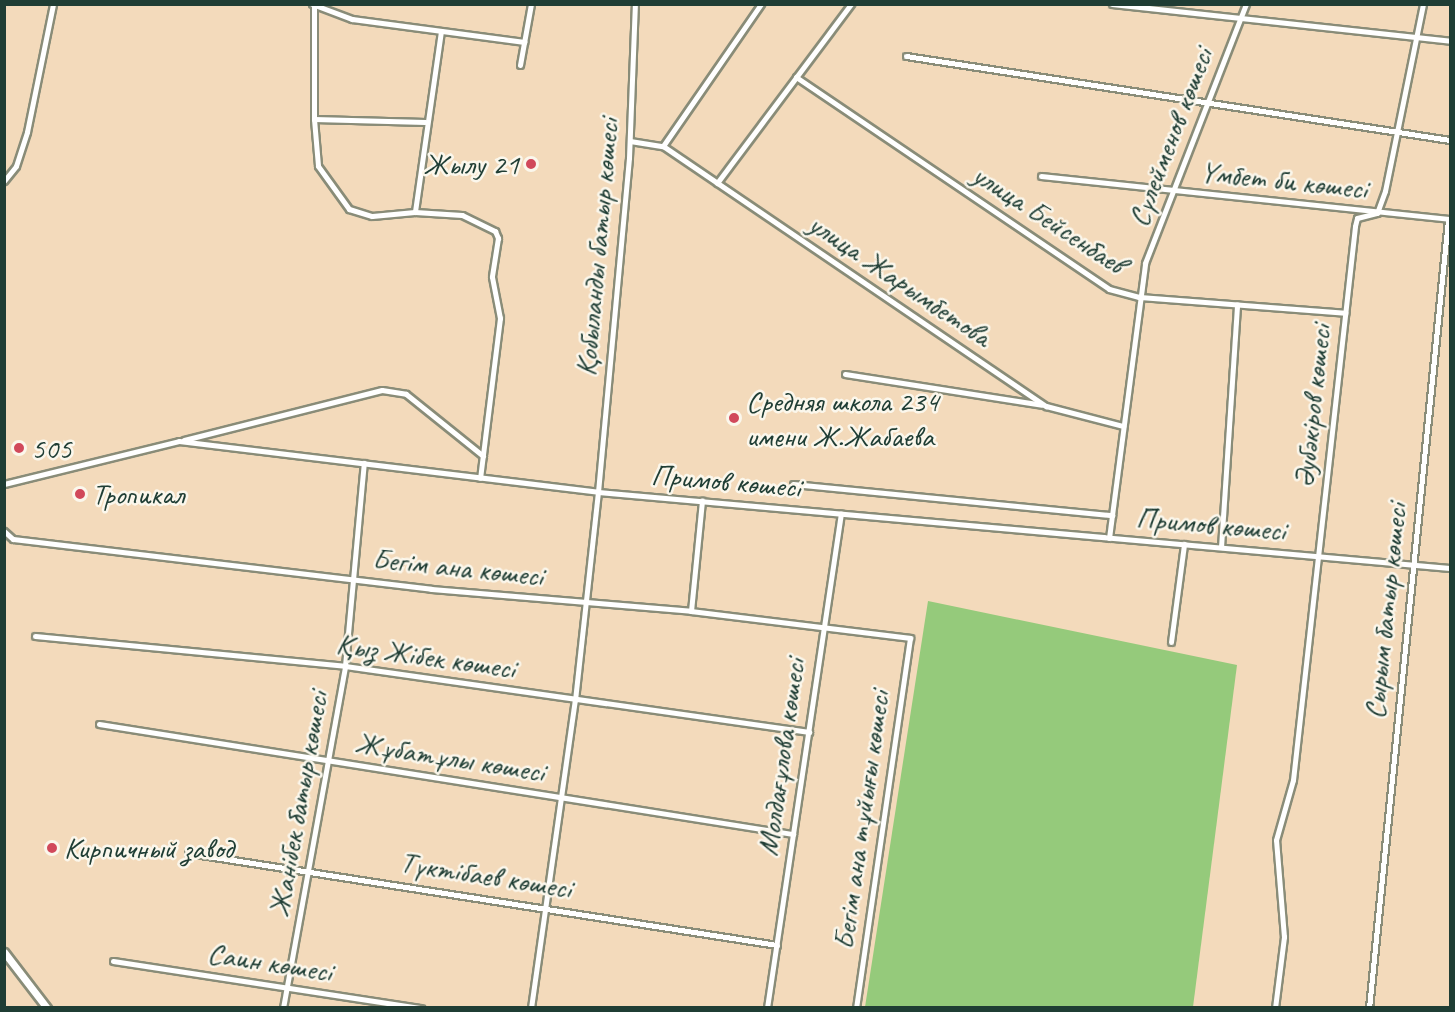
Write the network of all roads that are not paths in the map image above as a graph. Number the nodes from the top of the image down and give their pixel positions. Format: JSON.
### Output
{"nodes":[{"id":1,"x":53,"y":4,"type":"edge"},
{"id":2,"x":531,"y":4,"type":"edge"},
{"id":3,"x":635,"y":4,"type":"edge"},
{"id":4,"x":761,"y":4,"type":"edge"},
{"id":5,"x":850,"y":4,"type":"edge"},
{"id":6,"x":1112,"y":4,"type":"edge"},
{"id":7,"x":1246,"y":4,"type":"edge"},
{"id":8,"x":1423,"y":4,"type":"edge"},
{"id":9,"x":313,"y":5,"type":"edge"},
{"id":10,"x":1240,"y":20,"type":"junction"},
{"id":11,"x":441,"y":31,"type":"junction"},
{"id":12,"x":1413,"y":37,"type":"junction"},
{"id":13,"x":1450,"y":41,"type":"edge"},
{"id":14,"x":524,"y":42,"type":"junction"},
{"id":15,"x":906,"y":56,"type":"dead end"},
{"id":16,"x":520,"y":65,"type":"dead end"},
{"id":17,"x":796,"y":77,"type":"junction"},
{"id":18,"x":1208,"y":103,"type":"junction"},
{"id":19,"x":314,"y":118,"type":"junction"},
{"id":20,"x":425,"y":122,"type":"junction"},
{"id":21,"x":1397,"y":133,"type":"junction"},
{"id":22,"x":1450,"y":140,"type":"edge"},
{"id":23,"x":630,"y":141,"type":"junction"},
{"id":24,"x":663,"y":146,"type":"junction"},
{"id":25,"x":1041,"y":176,"type":"dead end"},
{"id":26,"x":4,"y":181,"type":"edge"},
{"id":27,"x":717,"y":183,"type":"junction"},
{"id":28,"x":1173,"y":190,"type":"junction"},
{"id":29,"x":415,"y":212,"type":"junction"},
{"id":30,"x":1377,"y":213,"type":"junction"},
{"id":31,"x":1449,"y":219,"type":"edge"},
{"id":32,"x":1139,"y":297,"type":"junction"},
{"id":33,"x":1238,"y":305,"type":"junction"},
{"id":34,"x":1345,"y":313,"type":"junction"},
{"id":35,"x":845,"y":374,"type":"dead end"},
{"id":36,"x":1046,"y":406,"type":"junction"},
{"id":37,"x":1123,"y":426,"type":"junction"},
{"id":38,"x":179,"y":441,"type":"junction"},
{"id":39,"x":483,"y":456,"type":"junction"},
{"id":40,"x":364,"y":464,"type":"junction"},
{"id":41,"x":480,"y":478,"type":"junction"},
{"id":42,"x":4,"y":484,"type":"edge"},
{"id":43,"x":793,"y":484,"type":"dead end"},
{"id":44,"x":598,"y":492,"type":"junction"},
{"id":45,"x":702,"y":501,"type":"junction"},
{"id":46,"x":842,"y":514,"type":"junction"},
{"id":47,"x":1112,"y":515,"type":"junction"},
{"id":48,"x":4,"y":531,"type":"edge"},
{"id":49,"x":1109,"y":538,"type":"junction"},
{"id":50,"x":1184,"y":544,"type":"junction"},
{"id":51,"x":1221,"y":548,"type":"junction"},
{"id":52,"x":1319,"y":556,"type":"junction"},
{"id":53,"x":1413,"y":565,"type":"junction"},
{"id":54,"x":1450,"y":568,"type":"edge"},
{"id":55,"x":355,"y":578,"type":"junction"},
{"id":56,"x":586,"y":601,"type":"junction"},
{"id":57,"x":691,"y":611,"type":"junction"},
{"id":58,"x":823,"y":626,"type":"junction"},
{"id":59,"x":35,"y":636,"type":"dead end"},
{"id":60,"x":910,"y":638,"type":"joint"},
{"id":61,"x":1171,"y":642,"type":"dead end"},
{"id":62,"x":345,"y":666,"type":"junction"},
{"id":63,"x":575,"y":700,"type":"junction"},
{"id":64,"x":99,"y":724,"type":"dead end"},
{"id":65,"x":809,"y":732,"type":"junction"},
{"id":66,"x":328,"y":760,"type":"junction"},
{"id":67,"x":561,"y":798,"type":"junction"},
{"id":68,"x":793,"y":834,"type":"junction"},
{"id":69,"x":188,"y":853,"type":"dead end"},
{"id":70,"x":308,"y":871,"type":"junction"},
{"id":71,"x":546,"y":906,"type":"junction"},
{"id":72,"x":777,"y":945,"type":"junction"},
{"id":73,"x":4,"y":952,"type":"edge"},
{"id":74,"x":113,"y":961,"type":"dead end"},
{"id":75,"x":287,"y":987,"type":"junction"},
{"id":76,"x":47,"y":1008,"type":"edge"},
{"id":77,"x":283,"y":1008,"type":"edge"},
{"id":78,"x":421,"y":1008,"type":"edge"},
{"id":79,"x":531,"y":1008,"type":"edge"},
{"id":80,"x":767,"y":1008,"type":"edge"},
{"id":81,"x":856,"y":1008,"type":"edge"},
{"id":82,"x":1275,"y":1008,"type":"edge"},
{"id":83,"x":1369,"y":1008,"type":"edge"}],
"edges":[{"from":1,"to":26,"type":"street"},
{"from":2,"to":14,"type":"street"},
{"from":3,"to":23,"type":"street","name":"Қобыланды батыр көшесі"},
{"from":4,"to":24,"type":"street"},
{"from":5,"to":17,"type":"street"},
{"from":6,"to":10,"type":"street"},
{"from":7,"to":10,"type":"street","name":"Сүлейменов көшесі"},
{"from":8,"to":12,"type":"street"},
{"from":9,"to":11,"type":"street"},
{"from":9,"to":19,"type":"street"},
{"from":10,"to":12,"type":"street"},
{"from":10,"to":18,"type":"street","name":"Сүлейменов көшесі"},
{"from":11,"to":14,"type":"street"},
{"from":11,"to":20,"type":"street"},
{"from":12,"to":13,"type":"street"},
{"from":12,"to":21,"type":"street"},
{"from":14,"to":16,"type":"street"},
{"from":15,"to":18,"type":"street"},
{"from":17,"to":27,"type":"street"},
{"from":17,"to":32,"type":"street","name":"улица Бейсенбаев"},
{"from":18,"to":21,"type":"street"},
{"from":18,"to":28,"type":"street","name":"Сүлейменов көшесі"},
{"from":19,"to":20,"type":"street"},
{"from":19,"to":29,"type":"street"},
{"from":20,"to":29,"type":"street"},
{"from":21,"to":22,"type":"street"},
{"from":21,"to":30,"type":"street"},
{"from":23,"to":24,"type":"street"},
{"from":23,"to":44,"type":"street","name":"Қобыланды батыр көшесі"},
{"from":24,"to":27,"type":"street","name":"улица Жарымбетова"},
{"from":25,"to":28,"type":"street","name":"Үмбет би көшесі"},
{"from":27,"to":36,"type":"street","name":"улица Жарымбетова"},
{"from":28,"to":30,"type":"street","name":"Үмбет би көшесі"},
{"from":28,"to":32,"type":"street","name":"Сүлейменов көшесі"},
{"from":29,"to":39,"type":"street"},
{"from":30,"to":31,"type":"street","name":"Үмбет би көшесі"},
{"from":30,"to":34,"type":"street","name":"Әубәкіров көшесі"},
{"from":31,"to":53,"type":"street","name":"Сырым батыр көшесі"},
{"from":32,"to":33,"type":"street","name":"улица Бейсенбаев"},
{"from":32,"to":37,"type":"street","name":"Сүлейменов көшесі"},
{"from":33,"to":34,"type":"street","name":"улица Бейсенбаев"},
{"from":33,"to":51,"type":"street"},
{"from":34,"to":52,"type":"street","name":"Әубәкіров көшесі"},
{"from":35,"to":36,"type":"street"},
{"from":36,"to":37,"type":"street","name":"улица Жарымбетова"},
{"from":37,"to":47,"type":"street","name":"Сүлейменов көшесі"},
{"from":38,"to":39,"type":"street"},
{"from":38,"to":40,"type":"street","name":"Примов көшесі"},
{"from":38,"to":42,"type":"street","name":"Примов көшесі"},
{"from":39,"to":41,"type":"street"},
{"from":40,"to":41,"type":"street","name":"Примов көшесі"},
{"from":40,"to":55,"type":"street","name":"Жанібек батыр көшесі"},
{"from":41,"to":44,"type":"street","name":"Примов көшесі"},
{"from":43,"to":47,"type":"street"},
{"from":44,"to":45,"type":"street","name":"Примов көшесі"},
{"from":44,"to":56,"type":"street","name":"Қобыланды батыр көшесі"},
{"from":45,"to":46,"type":"street","name":"Примов көшесі"},
{"from":45,"to":57,"type":"street"},
{"from":46,"to":49,"type":"street","name":"Примов көшесі"},
{"from":46,"to":58,"type":"street","name":"Молдағұлова көшесі"},
{"from":47,"to":49,"type":"street","name":"Сүлейменов көшесі"},
{"from":48,"to":55,"type":"street","name":"Бегім ана көшесі"},
{"from":49,"to":50,"type":"street","name":"Примов көшесі"},
{"from":50,"to":51,"type":"street","name":"Примов көшесі"},
{"from":50,"to":61,"type":"street"},
{"from":51,"to":52,"type":"street","name":"Примов көшесі"},
{"from":52,"to":53,"type":"street","name":"Примов көшесі"},
{"from":52,"to":82,"type":"street","name":"Әубәкіров көшесі"},
{"from":53,"to":54,"type":"street","name":"Примов көшесі"},
{"from":53,"to":83,"type":"street","name":"Сырым батыр көшесі"},
{"from":55,"to":56,"type":"street","name":"Бегім ана көшесі"},
{"from":55,"to":62,"type":"street","name":"Жанібек батыр көшесі"},
{"from":56,"to":57,"type":"street","name":"Бегім ана көшесі"},
{"from":56,"to":63,"type":"street","name":"Қобыланды батыр көшесі"},
{"from":57,"to":58,"type":"street","name":"Бегім ана көшесі"},
{"from":58,"to":60,"type":"street","name":"Бегім ана көшесі"},
{"from":58,"to":65,"type":"street","name":"Молдағұлова көшесі"},
{"from":59,"to":62,"type":"street","name":"Қыз Жібек көшесі"},
{"from":60,"to":81,"type":"street","name":"Бегім ана тұйығы көшесі"},
{"from":62,"to":63,"type":"street","name":"Қыз Жібек көшесі"},
{"from":62,"to":66,"type":"street","name":"Жанібек батыр көшесі"},
{"from":63,"to":65,"type":"street","name":"Қыз Жібек көшесі"},
{"from":63,"to":67,"type":"street","name":"Қобыланды батыр көшесі"},
{"from":64,"to":66,"type":"street","name":"Жұбатұлы көшесі"},
{"from":65,"to":68,"type":"street","name":"Молдағұлова көшесі"},
{"from":66,"to":67,"type":"street","name":"Жұбатұлы көшесі"},
{"from":66,"to":70,"type":"street","name":"Жанібек батыр көшесі"},
{"from":67,"to":68,"type":"street","name":"Жұбатұлы көшесі"},
{"from":67,"to":71,"type":"street","name":"Қобыланды батыр көшесі"},
{"from":68,"to":72,"type":"street","name":"Молдағұлова көшесі"},
{"from":69,"to":70,"type":"street","name":"Түктібаев көшесі"},
{"from":70,"to":71,"type":"street","name":"Түктібаев көшесі"},
{"from":70,"to":75,"type":"street","name":"Жанібек батыр көшесі"},
{"from":71,"to":72,"type":"street","name":"Түктібаев көшесі"},
{"from":71,"to":79,"type":"street","name":"Қобыланды батыр көшесі"},
{"from":72,"to":80,"type":"street","name":"Молдағұлова көшесі"},
{"from":73,"to":76,"type":"street"},
{"from":74,"to":75,"type":"street","name":"Саин көшесі"},
{"from":75,"to":77,"type":"street","name":"Жанібек батыр көшесі"},
{"from":75,"to":78,"type":"street","name":"Саин көшесі"}]}
